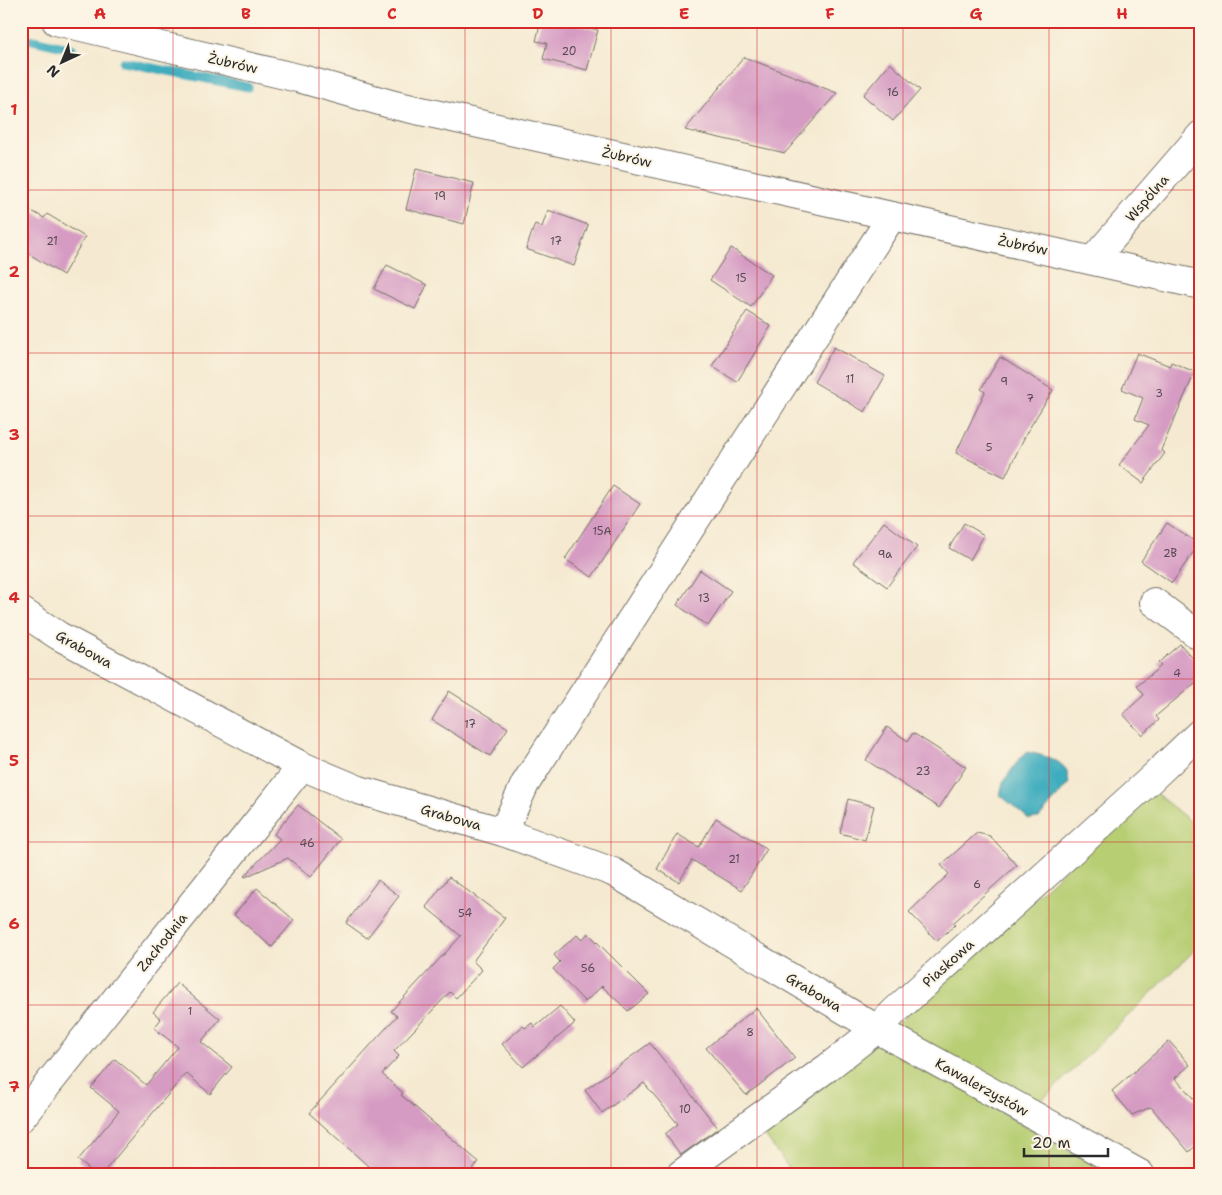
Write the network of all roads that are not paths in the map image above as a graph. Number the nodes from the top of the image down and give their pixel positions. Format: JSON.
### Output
{"nodes":[{"id":1,"x":56,"y":21,"type":"edge"},
{"id":2,"x":1201,"y":135,"type":"edge"},
{"id":3,"x":892,"y":216,"type":"junction"},
{"id":4,"x":1093,"y":260,"type":"junction"},
{"id":5,"x":1201,"y":285,"type":"edge"},
{"id":6,"x":1154,"y":602,"type":"dead end"},
{"id":7,"x":21,"y":611,"type":"edge"},
{"id":8,"x":1201,"y":637,"type":"edge"},
{"id":9,"x":1201,"y":732,"type":"edge"},
{"id":10,"x":302,"y":766,"type":"junction"},
{"id":11,"x":503,"y":832,"type":"junction"},
{"id":12,"x":877,"y":1029,"type":"junction"},
{"id":13,"x":21,"y":1118,"type":"edge"},
{"id":14,"x":681,"y":1174,"type":"edge"},
{"id":15,"x":1140,"y":1174,"type":"edge"}],
"edges":[{"from":1,"to":3,"type":"street","name":"Żubrów"},
{"from":2,"to":4,"type":"street","name":"Wspólna"},
{"from":3,"to":4,"type":"street","name":"Żubrów"},
{"from":3,"to":11,"type":"street"},
{"from":4,"to":5,"type":"street","name":"Żubrów"},
{"from":6,"to":8,"type":"street"},
{"from":7,"to":10,"type":"street","name":"Grabowa"},
{"from":9,"to":12,"type":"street","name":"Piaskowa"},
{"from":10,"to":11,"type":"street","name":"Grabowa"},
{"from":10,"to":13,"type":"street","name":"Zachodnia"},
{"from":11,"to":12,"type":"street","name":"Grabowa"},
{"from":12,"to":14,"type":"street","name":"Piaskowa"},
{"from":12,"to":15,"type":"street","name":"Kawalerzystów"}]}
